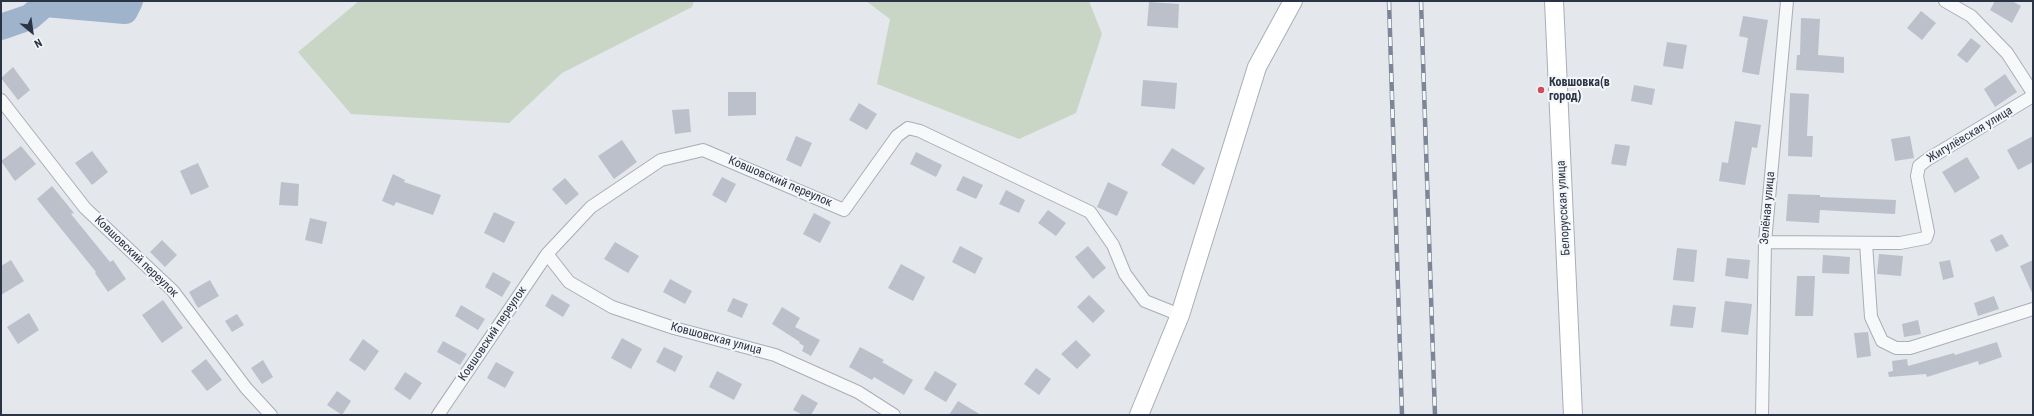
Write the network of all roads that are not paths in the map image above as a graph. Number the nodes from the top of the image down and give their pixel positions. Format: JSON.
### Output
{"nodes":[{"id":1,"x":1293,"y":1,"type":"edge"},
{"id":2,"x":1554,"y":1,"type":"edge"},
{"id":3,"x":1787,"y":1,"type":"edge"},
{"id":4,"x":1945,"y":1,"type":"edge"},
{"id":5,"x":2033,"y":93,"type":"edge"},
{"id":6,"x":2033,"y":96,"type":"edge"},
{"id":7,"x":1,"y":100,"type":"edge"},
{"id":8,"x":1765,"y":242,"type":"junction"},
{"id":9,"x":1866,"y":243,"type":"junction"},
{"id":10,"x":547,"y":254,"type":"junction"},
{"id":11,"x":2033,"y":309,"type":"edge"},
{"id":12,"x":1180,"y":314,"type":"junction"},
{"id":13,"x":271,"y":415,"type":"edge"},
{"id":14,"x":438,"y":415,"type":"edge"},
{"id":15,"x":894,"y":415,"type":"edge"},
{"id":16,"x":1139,"y":415,"type":"edge"},
{"id":17,"x":1573,"y":415,"type":"edge"},
{"id":18,"x":1762,"y":415,"type":"edge"}],
"edges":[{"from":1,"to":12,"type":"street"},
{"from":2,"to":17,"type":"street","name":"Белорусская улица"},
{"from":3,"to":8,"type":"street","name":"Зелёная улица"},
{"from":4,"to":5,"type":"street"},
{"from":6,"to":9,"type":"street","name":"Жигулёвская улица"},
{"from":7,"to":13,"type":"street","name":"Ковшовский переулок"},
{"from":8,"to":9,"type":"street","name":"Жигулёвская улица"},
{"from":8,"to":18,"type":"street","name":"Зелёная улица"},
{"from":9,"to":11,"type":"street"},
{"from":10,"to":12,"type":"street","name":"Ковшовский переулок"},
{"from":10,"to":14,"type":"street","name":"Ковшовский переулок"},
{"from":10,"to":15,"type":"street","name":"Ковшовская улица"},
{"from":12,"to":16,"type":"street"}]}
